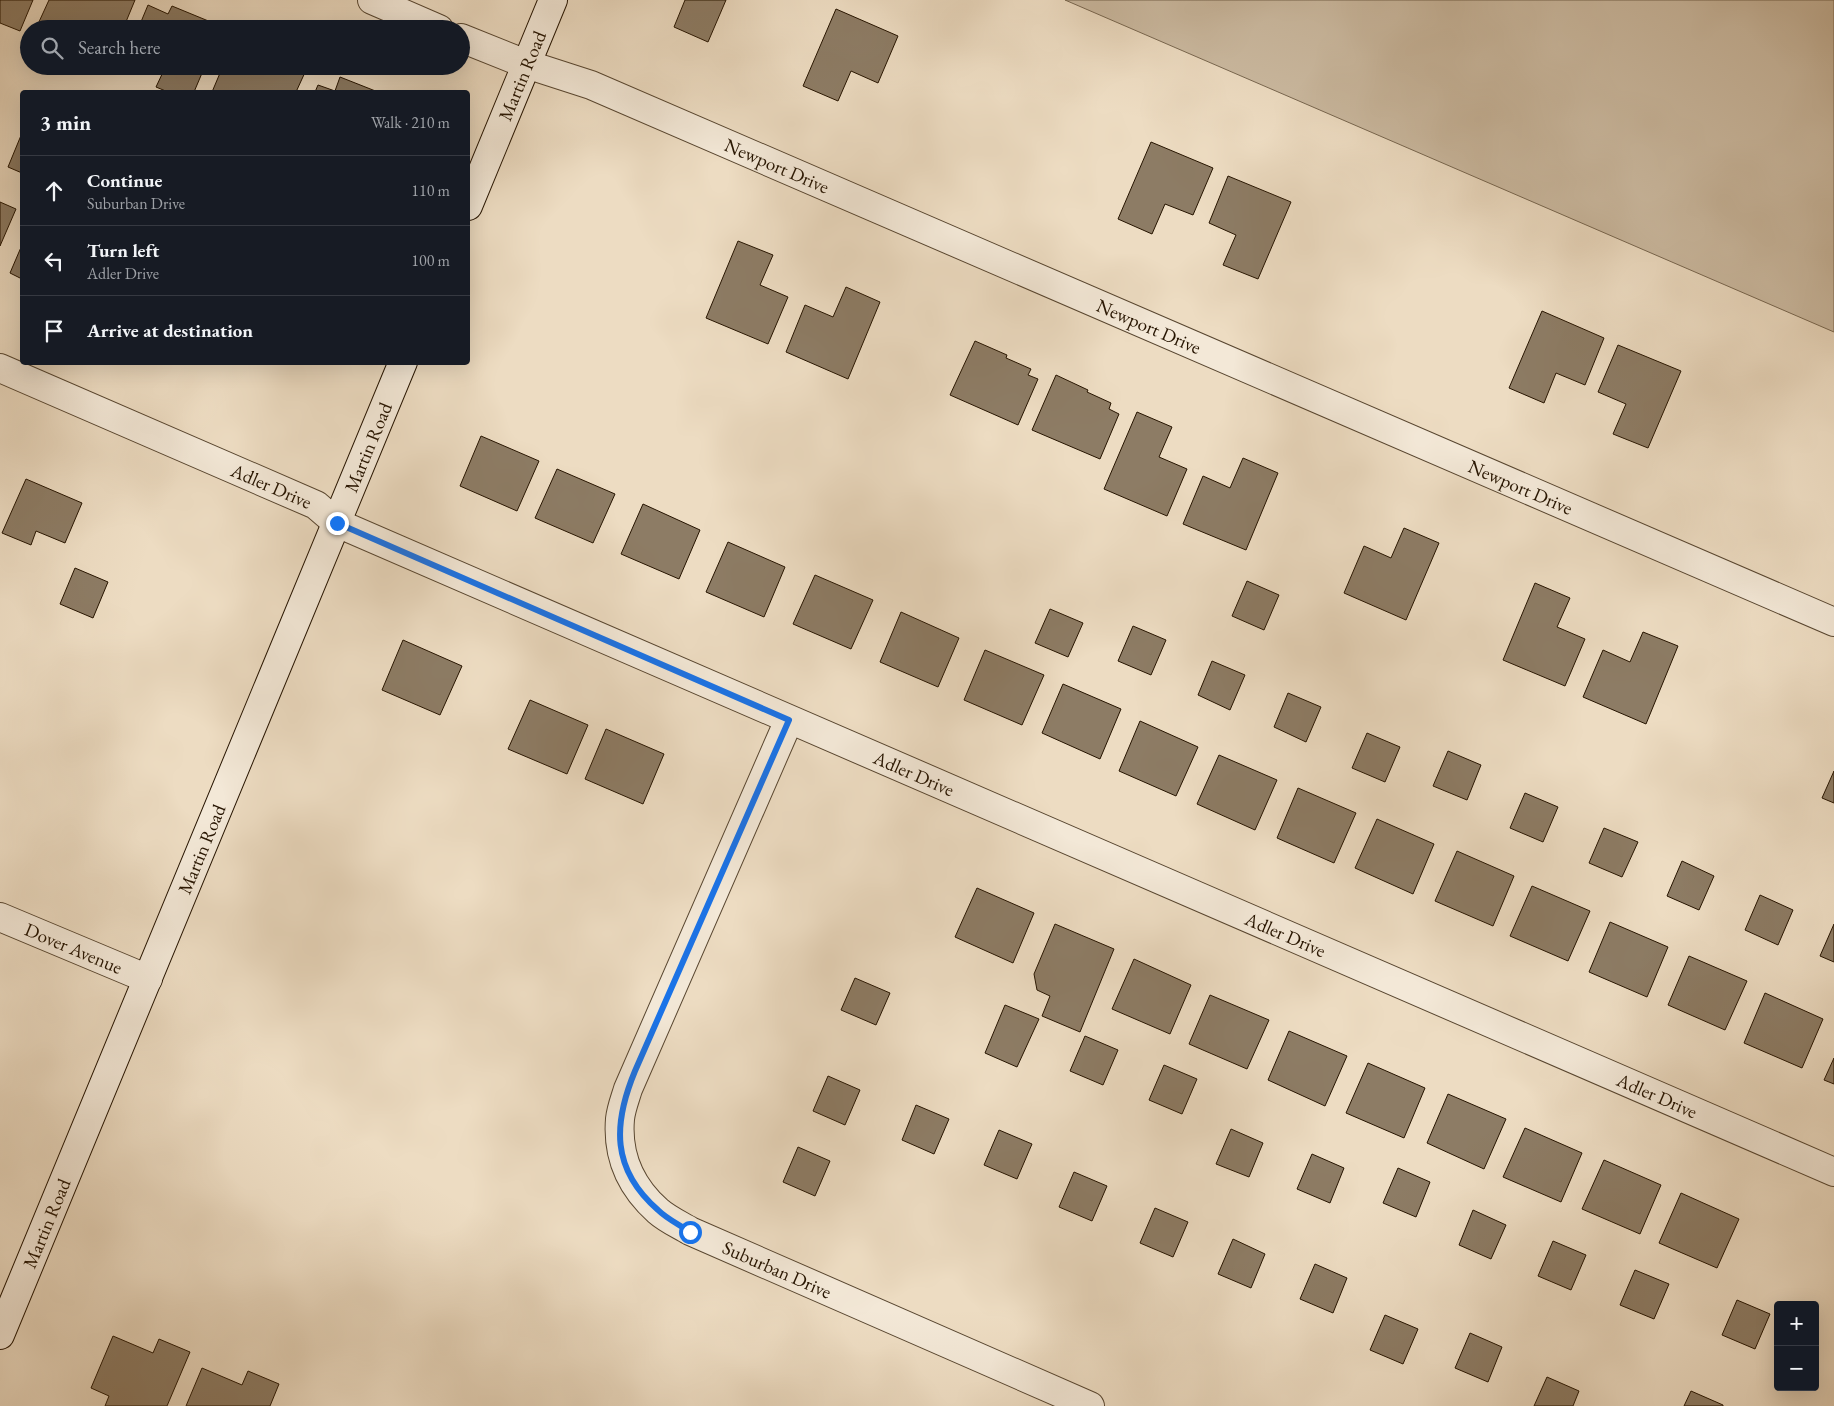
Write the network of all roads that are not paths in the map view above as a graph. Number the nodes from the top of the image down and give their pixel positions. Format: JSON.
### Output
{"nodes":[{"id":1,"x":372,"y":0,"type":"edge"},
{"id":2,"x":553,"y":0,"type":"edge"},
{"id":3,"x":418,"y":20,"type":"edge"},
{"id":4,"x":470,"y":42,"type":"edge"},
{"id":5,"x":526,"y":64,"type":"junction"},
{"id":6,"x":470,"y":201,"type":"edge"},
{"id":7,"x":402,"y":365,"type":"edge"},
{"id":8,"x":0,"y":368,"type":"edge"},
{"id":9,"x":337,"y":523,"type":"junction"},
{"id":10,"x":1834,"y":622,"type":"edge"},
{"id":11,"x":789,"y":720,"type":"junction"},
{"id":12,"x":0,"y":917,"type":"edge"},
{"id":13,"x":148,"y":980,"type":"junction"},
{"id":14,"x":1834,"y":1172,"type":"edge"},
{"id":15,"x":0,"y":1335,"type":"edge"},
{"id":16,"x":1090,"y":1406,"type":"edge"}],
"edges":[{"from":1,"to":3,"type":"street"},
{"from":2,"to":5,"type":"street","name":"Martin Road"},
{"from":4,"to":5,"type":"street","name":"Newport Drive"},
{"from":5,"to":6,"type":"street","name":"Martin Road"},
{"from":5,"to":10,"type":"street","name":"Newport Drive"},
{"from":7,"to":9,"type":"street","name":"Martin Road"},
{"from":8,"to":9,"type":"street","name":"Adler Drive"},
{"from":9,"to":11,"type":"street","name":"Adler Drive"},
{"from":9,"to":13,"type":"street","name":"Martin Road"},
{"from":11,"to":14,"type":"street","name":"Adler Drive"},
{"from":11,"to":16,"type":"street","name":"Suburban Drive"},
{"from":12,"to":13,"type":"street","name":"Dover Avenue"},
{"from":13,"to":15,"type":"street","name":"Martin Road"}]}
